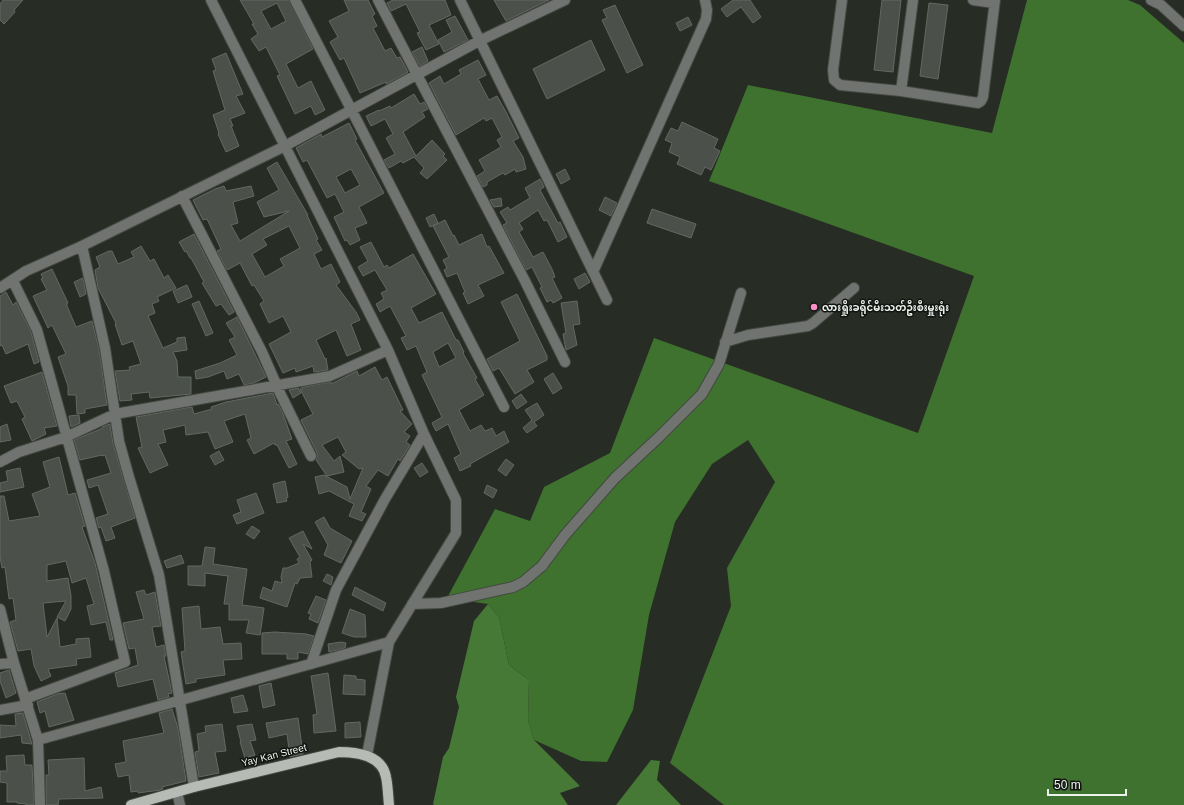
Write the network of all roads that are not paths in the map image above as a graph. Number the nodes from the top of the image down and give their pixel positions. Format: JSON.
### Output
{"nodes":[{"id":1,"x":211,"y":0,"type":"edge"},
{"id":2,"x":295,"y":0,"type":"edge"},
{"id":3,"x":378,"y":0,"type":"edge"},
{"id":4,"x":460,"y":0,"type":"edge"},
{"id":5,"x":565,"y":0,"type":"edge"},
{"id":6,"x":705,"y":0,"type":"edge"},
{"id":7,"x":842,"y":0,"type":"edge"},
{"id":8,"x":913,"y":0,"type":"edge"},
{"id":9,"x":973,"y":0,"type":"edge"},
{"id":10,"x":1151,"y":0,"type":"edge"},
{"id":11,"x":994,"y":2,"type":"edge"},
{"id":12,"x":552,"y":3,"type":"edge"},
{"id":13,"x":1184,"y":26,"type":"edge"},
{"id":14,"x":479,"y":41,"type":"junction"},
{"id":15,"x":417,"y":75,"type":"junction"},
{"id":16,"x":902,"y":91,"type":"junction"},
{"id":17,"x":351,"y":110,"type":"junction"},
{"id":18,"x":285,"y":146,"type":"junction"},
{"id":19,"x":182,"y":196,"type":"junction"},
{"id":20,"x":82,"y":246,"type":"junction"},
{"id":21,"x":593,"y":272,"type":"junction"},
{"id":22,"x":13,"y":281,"type":"junction"},
{"id":23,"x":0,"y":288,"type":"edge"},
{"id":24,"x":854,"y":288,"type":"dead end"},
{"id":25,"x":741,"y":293,"type":"dead end"},
{"id":26,"x":607,"y":300,"type":"dead end"},
{"id":27,"x":726,"y":342,"type":"junction"},
{"id":28,"x":388,"y":350,"type":"junction"},
{"id":29,"x":566,"y":362,"type":"dead end"},
{"id":30,"x":277,"y":384,"type":"junction"},
{"id":31,"x":504,"y":407,"type":"dead end"},
{"id":32,"x":114,"y":414,"type":"junction"},
{"id":33,"x":424,"y":434,"type":"junction"},
{"id":34,"x":66,"y":437,"type":"junction"},
{"id":35,"x":311,"y":456,"type":"dead end"},
{"id":36,"x":0,"y":462,"type":"edge"},
{"id":37,"x":412,"y":604,"type":"junction"},
{"id":38,"x":0,"y":609,"type":"edge"},
{"id":39,"x":389,"y":642,"type":"junction"},
{"id":40,"x":14,"y":663,"type":"junction"},
{"id":41,"x":0,"y":664,"type":"edge"},
{"id":42,"x":311,"y":664,"type":"junction"},
{"id":43,"x":180,"y":700,"type":"junction"},
{"id":44,"x":26,"y":702,"type":"junction"},
{"id":45,"x":0,"y":710,"type":"edge"},
{"id":46,"x":38,"y":740,"type":"junction"},
{"id":47,"x":367,"y":755,"type":"junction"},
{"id":48,"x":194,"y":787,"type":"junction"},
{"id":49,"x":177,"y":792,"type":"junction"},
{"id":50,"x":40,"y":805,"type":"edge"},
{"id":51,"x":131,"y":805,"type":"edge"},
{"id":52,"x":180,"y":805,"type":"edge"},
{"id":53,"x":389,"y":805,"type":"edge"}],
"edges":[{"from":1,"to":18,"type":"street"},
{"from":2,"to":17,"type":"street"},
{"from":3,"to":15,"type":"street"},
{"from":4,"to":14,"type":"street"},
{"from":5,"to":12,"type":"street"},
{"from":6,"to":21,"type":"street"},
{"from":7,"to":16,"type":"street"},
{"from":8,"to":16,"type":"street"},
{"from":9,"to":11,"type":"street"},
{"from":10,"to":13,"type":"street"},
{"from":11,"to":16,"type":"street"},
{"from":12,"to":14,"type":"street"},
{"from":14,"to":15,"type":"street"},
{"from":14,"to":21,"type":"street"},
{"from":15,"to":17,"type":"street"},
{"from":15,"to":29,"type":"street"},
{"from":17,"to":18,"type":"street"},
{"from":17,"to":31,"type":"street"},
{"from":18,"to":19,"type":"street"},
{"from":18,"to":28,"type":"street"},
{"from":19,"to":20,"type":"street"},
{"from":19,"to":30,"type":"street"},
{"from":20,"to":22,"type":"street"},
{"from":20,"to":32,"type":"street"},
{"from":21,"to":26,"type":"street"},
{"from":22,"to":23,"type":"street"},
{"from":22,"to":34,"type":"street"},
{"from":24,"to":27,"type":"street"},
{"from":25,"to":27,"type":"street"},
{"from":27,"to":37,"type":"street"},
{"from":28,"to":30,"type":"street"},
{"from":28,"to":33,"type":"street"},
{"from":30,"to":32,"type":"street"},
{"from":30,"to":35,"type":"street"},
{"from":32,"to":34,"type":"street"},
{"from":32,"to":43,"type":"street"},
{"from":33,"to":37,"type":"street"},
{"from":33,"to":42,"type":"street"},
{"from":34,"to":36,"type":"street"},
{"from":34,"to":44,"type":"street"},
{"from":37,"to":39,"type":"street"},
{"from":38,"to":40,"type":"street"},
{"from":39,"to":42,"type":"street"},
{"from":39,"to":47,"type":"street"},
{"from":40,"to":41,"type":"street"},
{"from":40,"to":44,"type":"street"},
{"from":42,"to":43,"type":"street"},
{"from":43,"to":46,"type":"street"},
{"from":43,"to":48,"type":"street"},
{"from":44,"to":45,"type":"street"},
{"from":44,"to":46,"type":"street"},
{"from":46,"to":50,"type":"street"},
{"from":47,"to":48,"type":"main road","name":"Yay Kan Street"},
{"from":47,"to":53,"type":"main road","name":"Yay Kan Street"},
{"from":48,"to":49,"type":"main road","name":"Yay Kan Street"},
{"from":49,"to":51,"type":"main road","name":"Yay Kan Street"},
{"from":49,"to":52,"type":"street"}]}
